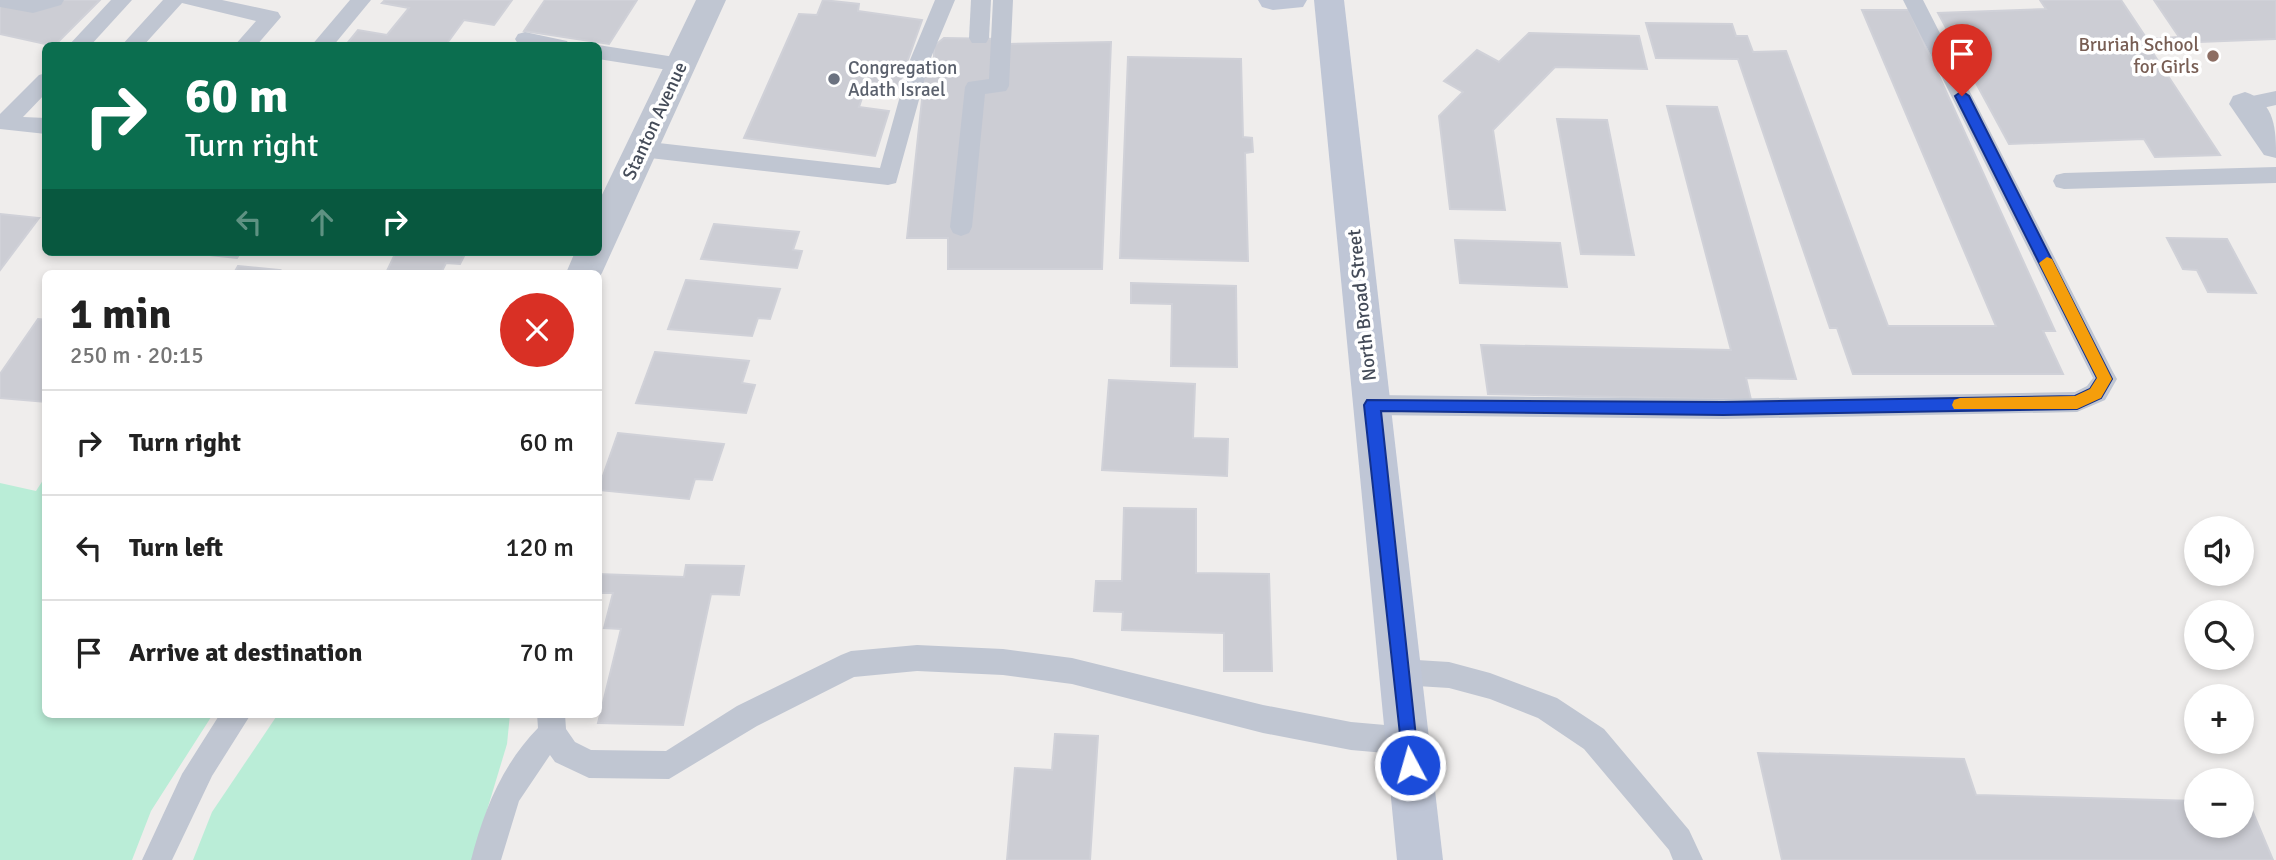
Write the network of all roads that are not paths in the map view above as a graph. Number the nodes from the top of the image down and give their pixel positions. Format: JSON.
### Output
{"nodes":[{"id":1,"x":0,"y":0,"type":"edge"},
{"id":2,"x":54,"y":0,"type":"edge"},
{"id":3,"x":121,"y":0,"type":"edge"},
{"id":4,"x":174,"y":0,"type":"edge"},
{"id":5,"x":190,"y":0,"type":"edge"},
{"id":6,"x":361,"y":0,"type":"edge"},
{"id":7,"x":711,"y":0,"type":"edge"},
{"id":8,"x":945,"y":0,"type":"edge"},
{"id":9,"x":981,"y":0,"type":"edge"},
{"id":10,"x":1003,"y":0,"type":"edge"},
{"id":11,"x":1273,"y":0,"type":"edge"},
{"id":12,"x":1292,"y":0,"type":"edge"},
{"id":13,"x":1329,"y":0,"type":"edge"},
{"id":14,"x":1913,"y":0,"type":"edge"},
{"id":15,"x":979,"y":38,"type":"dead end"},
{"id":16,"x":525,"y":39,"type":"dead end"},
{"id":17,"x":82,"y":42,"type":"edge"},
{"id":18,"x":135,"y":42,"type":"edge"},
{"id":19,"x":248,"y":42,"type":"edge"},
{"id":20,"x":324,"y":42,"type":"edge"},
{"id":21,"x":540,"y":42,"type":"edge"},
{"id":22,"x":602,"y":53,"type":"edge"},
{"id":23,"x":681,"y":65,"type":"junction"},
{"id":24,"x":42,"y":84,"type":"edge"},
{"id":25,"x":2260,"y":101,"type":"edge"},
{"id":26,"x":42,"y":126,"type":"edge"},
{"id":27,"x":2276,"y":146,"type":"edge"},
{"id":28,"x":642,"y":149,"type":"junction"},
{"id":29,"x":2276,"y":175,"type":"edge"},
{"id":30,"x":2064,"y":181,"type":"dead end"},
{"id":31,"x":961,"y":227,"type":"dead end"},
{"id":32,"x":602,"y":233,"type":"edge"},
{"id":33,"x":1372,"y":405,"type":"junction"},
{"id":34,"x":1401,"y":672,"type":"junction"},
{"id":35,"x":234,"y":718,"type":"edge"},
{"id":36,"x":552,"y":724,"type":"edge"},
{"id":37,"x":1408,"y":741,"type":"junction"},
{"id":38,"x":157,"y":860,"type":"edge"},
{"id":39,"x":486,"y":860,"type":"edge"},
{"id":40,"x":1420,"y":860,"type":"edge"},
{"id":41,"x":1688,"y":860,"type":"edge"}],
"edges":[{"from":1,"to":2,"type":"lane"},
{"from":3,"to":17,"type":"lane"},
{"from":4,"to":18,"type":"lane"},
{"from":5,"to":19,"type":"lane"},
{"from":6,"to":20,"type":"lane"},
{"from":7,"to":23,"type":"street","name":"Stanton Avenue"},
{"from":8,"to":28,"type":"lane"},
{"from":9,"to":15,"type":"lane"},
{"from":10,"to":31,"type":"lane"},
{"from":11,"to":12,"type":"main road"},
{"from":13,"to":33,"type":"main road","name":"North Broad Street"},
{"from":14,"to":33,"type":"lane"},
{"from":16,"to":21,"type":"lane"},
{"from":22,"to":23,"type":"lane"},
{"from":23,"to":28,"type":"street","name":"Stanton Avenue"},
{"from":24,"to":26,"type":"lane"},
{"from":25,"to":27,"type":"street"},
{"from":28,"to":32,"type":"street","name":"Stanton Avenue"},
{"from":29,"to":30,"type":"lane"},
{"from":33,"to":34,"type":"main road","name":"North Broad Street"},
{"from":34,"to":37,"type":"main road","name":"North Broad Street"},
{"from":34,"to":41,"type":"lane"},
{"from":35,"to":38,"type":"lane"},
{"from":36,"to":37,"type":"lane"},
{"from":36,"to":39,"type":"lane"},
{"from":37,"to":40,"type":"main road","name":"North Broad Street"}]}
